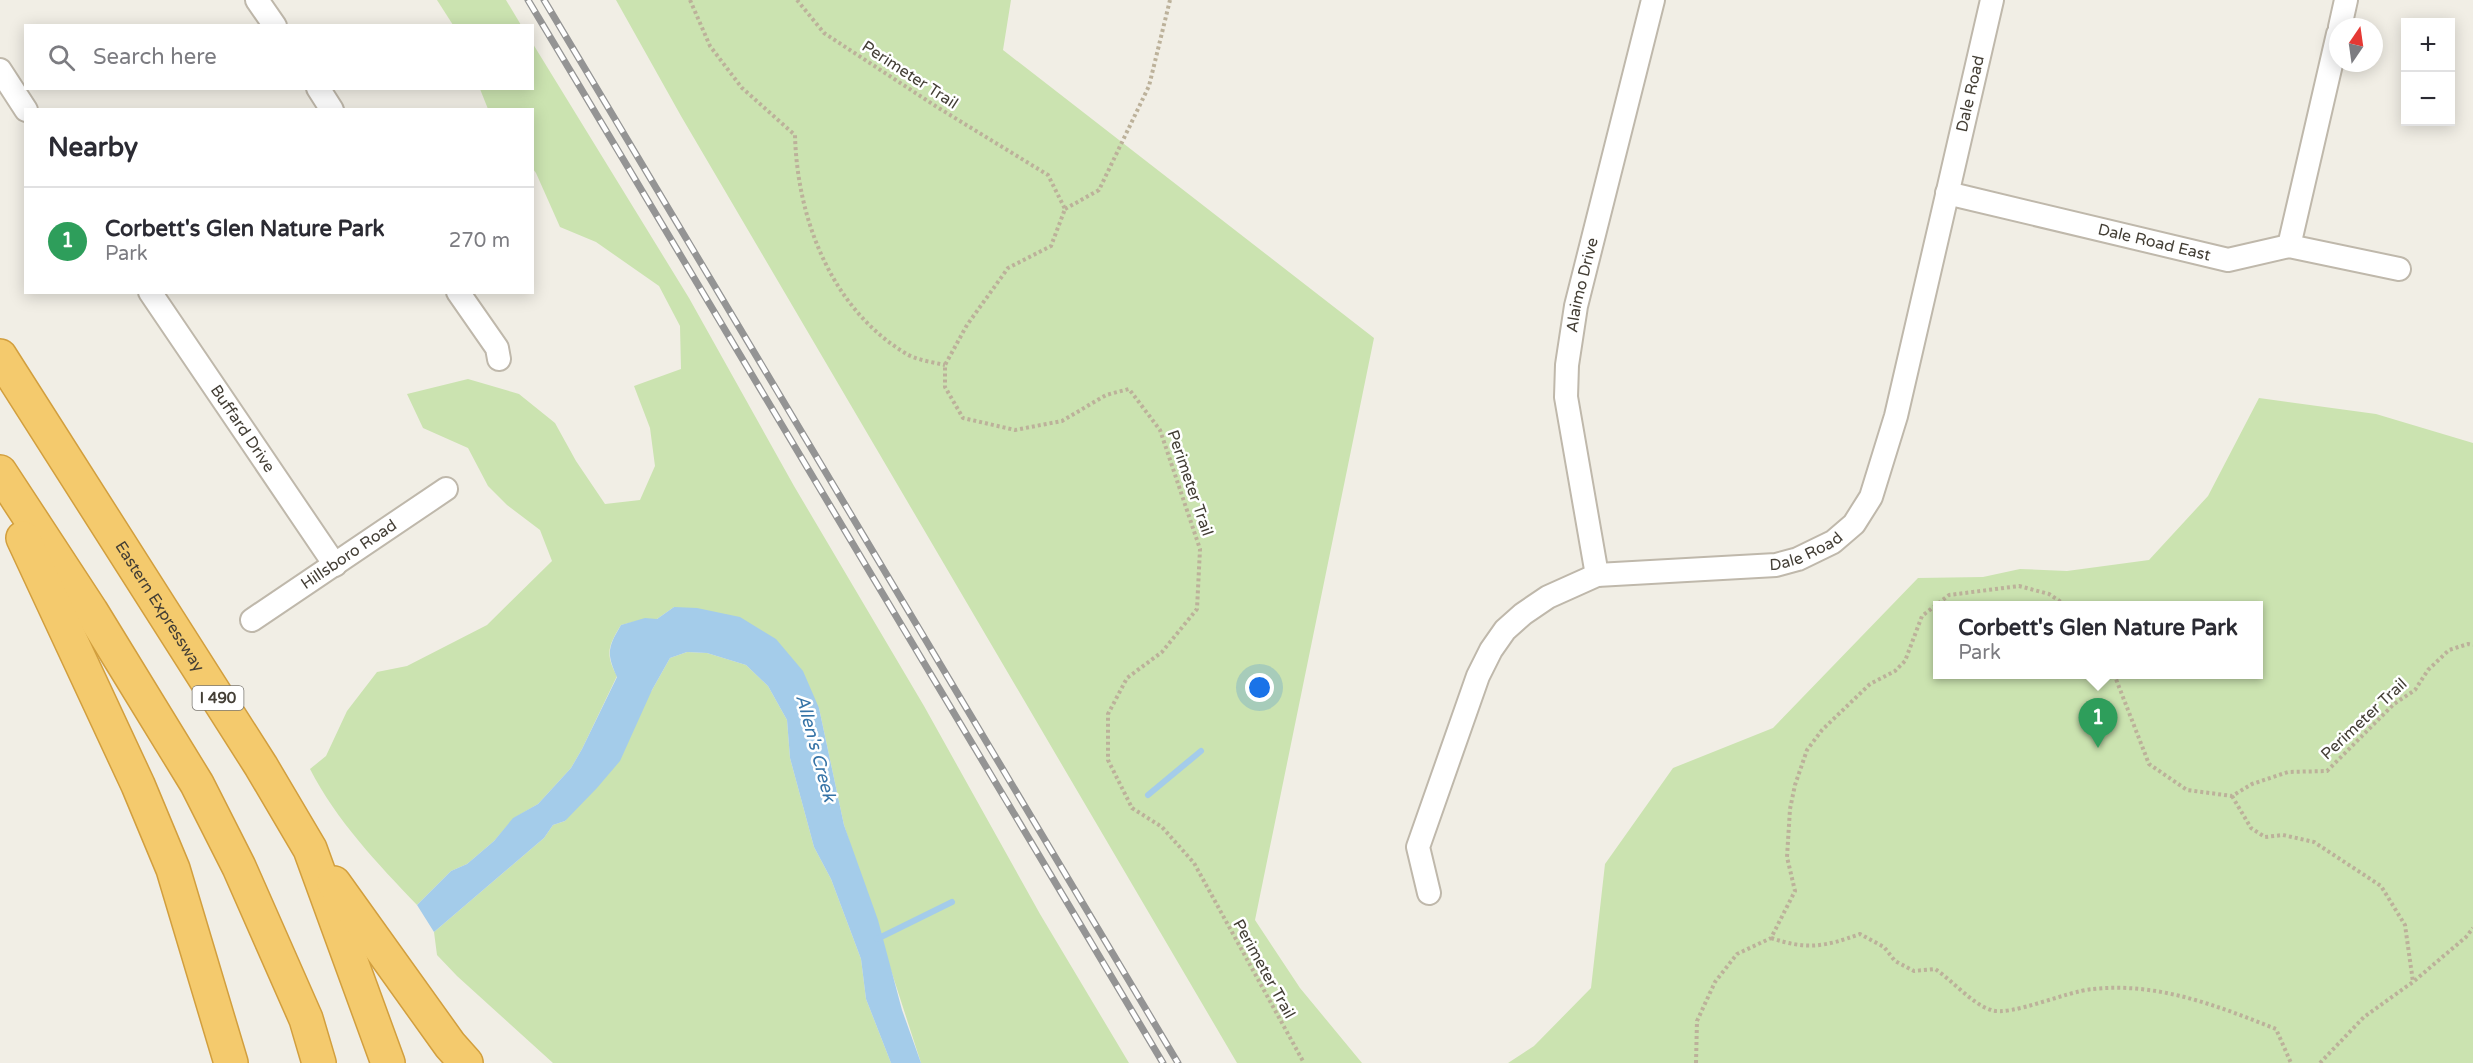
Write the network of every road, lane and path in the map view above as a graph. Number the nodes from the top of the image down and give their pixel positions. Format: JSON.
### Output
{"nodes":[{"id":1,"x":257,"y":0,"type":"edge"},
{"id":2,"x":690,"y":0,"type":"edge"},
{"id":3,"x":797,"y":0,"type":"edge"},
{"id":4,"x":1170,"y":0,"type":"edge"},
{"id":5,"x":1653,"y":0,"type":"edge"},
{"id":6,"x":1992,"y":0,"type":"edge"},
{"id":7,"x":2346,"y":0,"type":"edge"},
{"id":8,"x":2342,"y":18,"type":"edge"},
{"id":9,"x":274,"y":24,"type":"edge"},
{"id":10,"x":0,"y":70,"type":"edge"},
{"id":11,"x":2329,"y":72,"type":"edge"},
{"id":12,"x":319,"y":90,"type":"edge"},
{"id":13,"x":25,"y":108,"type":"edge"},
{"id":14,"x":331,"y":108,"type":"edge"},
{"id":15,"x":1947,"y":193,"type":"junction"},
{"id":16,"x":1065,"y":209,"type":"junction"},
{"id":17,"x":2289,"y":246,"type":"junction"},
{"id":18,"x":2399,"y":269,"type":"dead end"},
{"id":19,"x":151,"y":294,"type":"edge"},
{"id":20,"x":459,"y":294,"type":"edge"},
{"id":21,"x":0,"y":356,"type":"edge"},
{"id":22,"x":499,"y":359,"type":"dead end"},
{"id":23,"x":945,"y":365,"type":"junction"},
{"id":24,"x":0,"y":472,"type":"edge"},
{"id":25,"x":0,"y":488,"type":"edge"},
{"id":26,"x":446,"y":489,"type":"dead end"},
{"id":27,"x":335,"y":565,"type":"junction"},
{"id":28,"x":1597,"y":575,"type":"junction"},
{"id":29,"x":1941,"y":601,"type":"edge"},
{"id":30,"x":2060,"y":601,"type":"edge"},
{"id":31,"x":1933,"y":607,"type":"edge"},
{"id":32,"x":252,"y":620,"type":"dead end"},
{"id":33,"x":2473,"y":645,"type":"edge"},
{"id":34,"x":2116,"y":679,"type":"edge"},
{"id":35,"x":2232,"y":796,"type":"junction"},
{"id":36,"x":310,"y":849,"type":"junction"},
{"id":37,"x":1429,"y":893,"type":"dead end"},
{"id":38,"x":2473,"y":928,"type":"edge"},
{"id":39,"x":1771,"y":938,"type":"junction"},
{"id":40,"x":2413,"y":982,"type":"junction"},
{"id":41,"x":231,"y":1063,"type":"edge"},
{"id":42,"x":319,"y":1063,"type":"edge"},
{"id":43,"x":388,"y":1063,"type":"edge"},
{"id":44,"x":466,"y":1063,"type":"edge"},
{"id":45,"x":1304,"y":1063,"type":"edge"},
{"id":46,"x":1696,"y":1063,"type":"edge"},
{"id":47,"x":2291,"y":1063,"type":"edge"},
{"id":48,"x":2320,"y":1063,"type":"edge"}],
"edges":[{"from":1,"to":9,"type":"street"},
{"from":2,"to":23,"type":"path"},
{"from":3,"to":16,"type":"path","name":"Perimeter Trail"},
{"from":4,"to":16,"type":"path"},
{"from":5,"to":28,"type":"street","name":"Alaimo Drive"},
{"from":6,"to":15,"type":"street","name":"Dale Road"},
{"from":7,"to":8,"type":"street"},
{"from":10,"to":13,"type":"street"},
{"from":11,"to":17,"type":"street"},
{"from":12,"to":14,"type":"street"},
{"from":15,"to":17,"type":"street","name":"Dale Road East"},
{"from":15,"to":28,"type":"street","name":"Dale Road"},
{"from":16,"to":23,"type":"path"},
{"from":17,"to":18,"type":"street","name":"Dale Road East"},
{"from":19,"to":27,"type":"street","name":"Buffard Drive"},
{"from":20,"to":22,"type":"street"},
{"from":21,"to":36,"type":"highway","name":"Eastern Expressway","number":"I 490"},
{"from":23,"to":45,"type":"path","name":"Perimeter Trail"},
{"from":24,"to":42,"type":"highway"},
{"from":25,"to":41,"type":"highway"},
{"from":26,"to":27,"type":"street","name":"Hillsboro Road"},
{"from":27,"to":32,"type":"street","name":"Hillsboro Road"},
{"from":28,"to":37,"type":"street","name":"Dale Road"},
{"from":29,"to":30,"type":"path"},
{"from":31,"to":39,"type":"path"},
{"from":33,"to":35,"type":"path","name":"Perimeter Trail"},
{"from":34,"to":35,"type":"path"},
{"from":35,"to":40,"type":"path"},
{"from":36,"to":43,"type":"highway","name":"Eastern Expressway","number":"I 490"},
{"from":36,"to":44,"type":"highway"},
{"from":38,"to":40,"type":"path"},
{"from":39,"to":46,"type":"path"},
{"from":39,"to":47,"type":"path"},
{"from":40,"to":48,"type":"path"}]}
